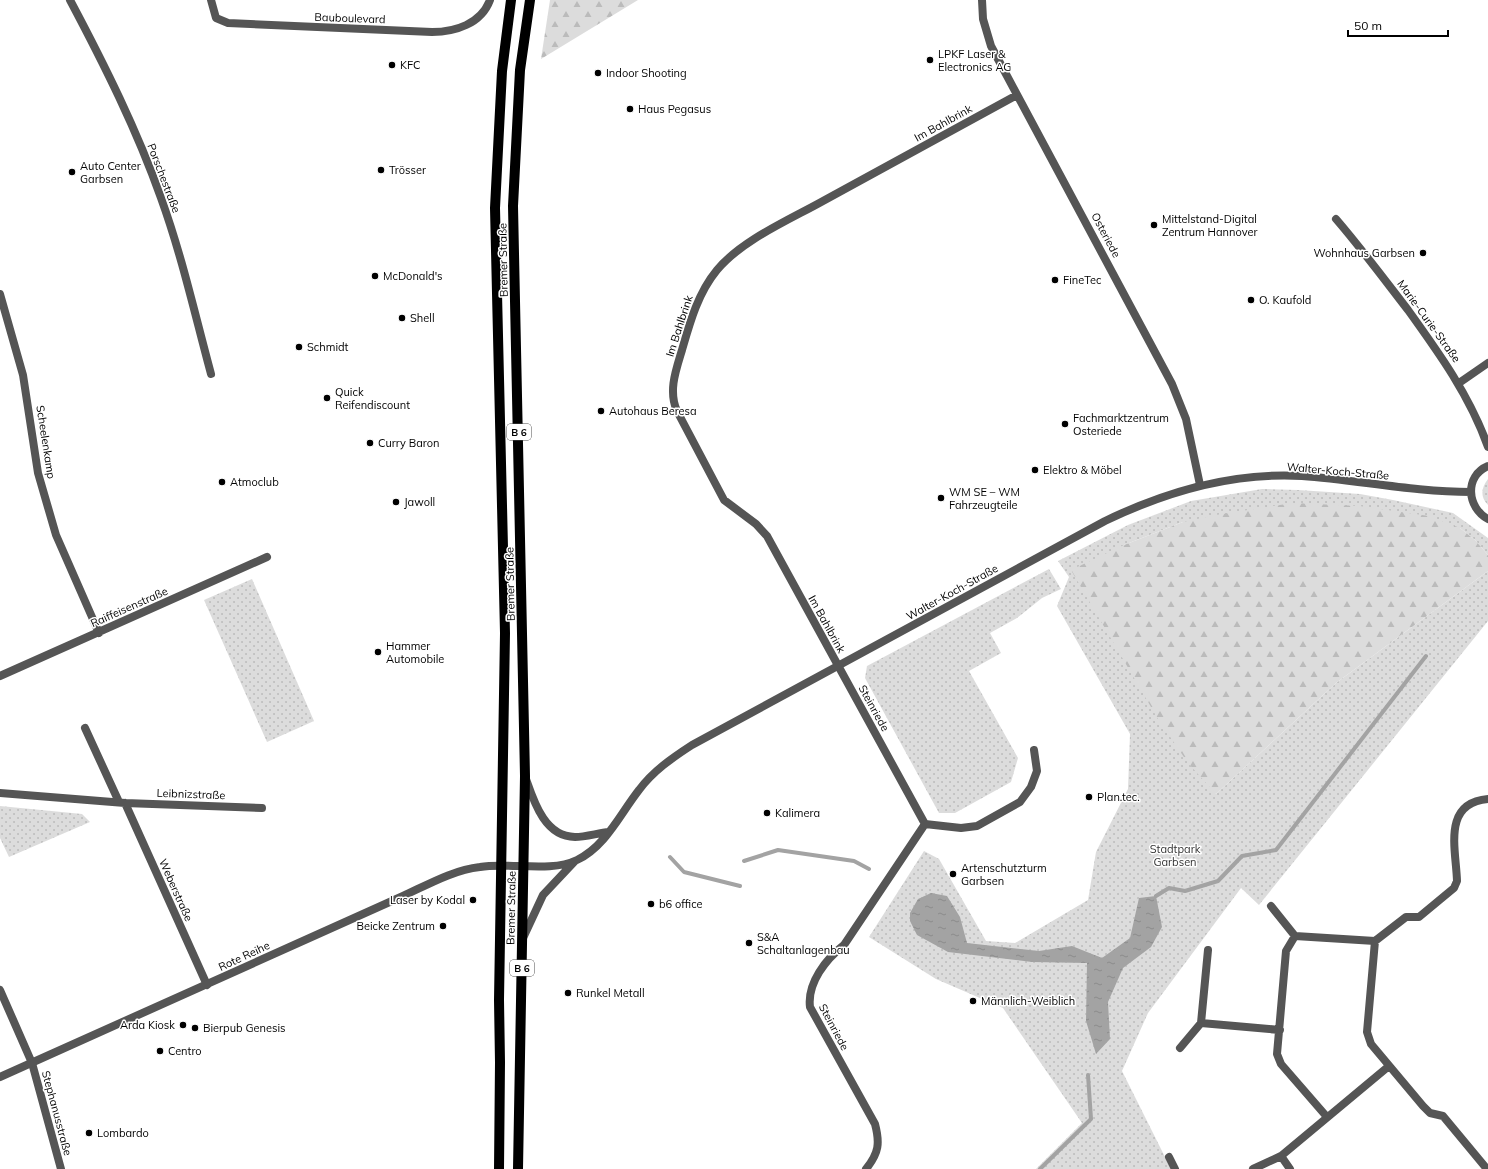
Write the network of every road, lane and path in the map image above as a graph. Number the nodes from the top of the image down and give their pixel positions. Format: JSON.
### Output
{"nodes":[{"id":1,"x":70,"y":0,"type":"edge"},
{"id":2,"x":211,"y":0,"type":"edge"},
{"id":3,"x":490,"y":0,"type":"edge"},
{"id":4,"x":511,"y":0,"type":"edge"},
{"id":5,"x":530,"y":0,"type":"edge"},
{"id":6,"x":982,"y":0,"type":"edge"},
{"id":7,"x":1017,"y":95,"type":"junction"},
{"id":8,"x":1336,"y":218,"type":"dead end"},
{"id":9,"x":0,"y":294,"type":"edge"},
{"id":10,"x":1488,"y":363,"type":"edge"},
{"id":11,"x":211,"y":374,"type":"dead end"},
{"id":12,"x":1459,"y":383,"type":"junction"},
{"id":13,"x":1488,"y":447,"type":"edge"},
{"id":14,"x":1488,"y":466,"type":"edge"},
{"id":15,"x":1200,"y":485,"type":"junction"},
{"id":16,"x":1471,"y":492,"type":"junction"},
{"id":17,"x":1488,"y":519,"type":"edge"},
{"id":18,"x":267,"y":557,"type":"dead end"},
{"id":19,"x":99,"y":633,"type":"junction"},
{"id":20,"x":838,"y":666,"type":"junction"},
{"id":21,"x":0,"y":676,"type":"edge"},
{"id":22,"x":85,"y":728,"type":"dead end"},
{"id":23,"x":1034,"y":750,"type":"dead end"},
{"id":24,"x":525,"y":776,"type":"junction"},
{"id":25,"x":0,"y":793,"type":"edge"},
{"id":26,"x":1488,"y":799,"type":"edge"},
{"id":27,"x":122,"y":803,"type":"junction"},
{"id":28,"x":262,"y":808,"type":"dead end"},
{"id":29,"x":925,"y":824,"type":"junction"},
{"id":30,"x":609,"y":832,"type":"junction"},
{"id":31,"x":576,"y":861,"type":"junction"},
{"id":32,"x":524,"y":865,"type":"junction"},
{"id":33,"x":501,"y":866,"type":"junction"},
{"id":34,"x":1271,"y":906,"type":"dead end"},
{"id":35,"x":1295,"y":936,"type":"junction"},
{"id":36,"x":523,"y":938,"type":"junction"},
{"id":37,"x":1375,"y":941,"type":"junction"},
{"id":38,"x":1208,"y":950,"type":"dead end"},
{"id":39,"x":207,"y":985,"type":"junction"},
{"id":40,"x":0,"y":990,"type":"edge"},
{"id":41,"x":1201,"y":1023,"type":"junction"},
{"id":42,"x":1280,"y":1030,"type":"junction"},
{"id":43,"x":1180,"y":1048,"type":"dead end"},
{"id":44,"x":32,"y":1063,"type":"junction"},
{"id":45,"x":1389,"y":1066,"type":"junction"},
{"id":46,"x":0,"y":1077,"type":"edge"},
{"id":47,"x":1327,"y":1117,"type":"junction"},
{"id":48,"x":1281,"y":1156,"type":"junction"},
{"id":49,"x":1169,"y":1157,"type":"dead end"},
{"id":50,"x":61,"y":1169,"type":"edge"},
{"id":51,"x":499,"y":1169,"type":"edge"},
{"id":52,"x":518,"y":1169,"type":"edge"},
{"id":53,"x":866,"y":1169,"type":"edge"},
{"id":54,"x":1175,"y":1169,"type":"edge"},
{"id":55,"x":1253,"y":1169,"type":"edge"},
{"id":56,"x":1290,"y":1169,"type":"edge"},
{"id":57,"x":1487,"y":1169,"type":"edge"}],
"edges":[{"from":1,"to":11,"type":"street","name":"Porschestraße"},
{"from":2,"to":3,"type":"street","name":"Bauboulevard"},
{"from":4,"to":33,"type":"main road","name":"Bremer Straße","number":"B 6"},
{"from":5,"to":24,"type":"main road","name":"Bremer Straße","number":"B 6"},
{"from":6,"to":7,"type":"street","name":"Osteriede"},
{"from":7,"to":15,"type":"street","name":"Osteriede"},
{"from":7,"to":20,"type":"street","name":"Im Bahlbrink"},
{"from":8,"to":12,"type":"street","name":"Marie-Curie-Straße"},
{"from":9,"to":19,"type":"street","name":"Scheelenkamp"},
{"from":10,"to":12,"type":"street"},
{"from":12,"to":13,"type":"street","name":"Marie-Curie-Straße"},
{"from":14,"to":16,"type":"street"},
{"from":15,"to":16,"type":"street","name":"Walter-Koch-Straße"},
{"from":15,"to":20,"type":"street","name":"Walter-Koch-Straße"},
{"from":16,"to":17,"type":"street"},
{"from":18,"to":19,"type":"street","name":"Raiffeisenstraße"},
{"from":19,"to":21,"type":"street","name":"Raiffeisenstraße"},
{"from":20,"to":29,"type":"street","name":"Steinriede"},
{"from":20,"to":30,"type":"street","name":"Walter-Koch-Straße"},
{"from":22,"to":27,"type":"street"},
{"from":23,"to":29,"type":"street"},
{"from":24,"to":30,"type":"street"},
{"from":24,"to":32,"type":"main road","name":"Bremer Straße","number":"B 6"},
{"from":25,"to":27,"type":"street","name":"Leibnizstraße"},
{"from":26,"to":37,"type":"street"},
{"from":27,"to":28,"type":"street","name":"Leibnizstraße"},
{"from":27,"to":39,"type":"street","name":"Weberstraße"},
{"from":29,"to":53,"type":"street","name":"Steinriede"},
{"from":30,"to":31,"type":"street","name":"Walter-Koch-Straße"},
{"from":31,"to":32,"type":"street","name":"Walter-Koch-Straße"},
{"from":31,"to":36,"type":"street"},
{"from":32,"to":33,"type":"street","name":"Walter-Koch-Straße"},
{"from":32,"to":36,"type":"main road","name":"Bremer Straße","number":"B 6"},
{"from":33,"to":39,"type":"street","name":"Rote Reihe"},
{"from":33,"to":51,"type":"main road","name":"Bremer Straße","number":"B 6"},
{"from":34,"to":35,"type":"street"},
{"from":35,"to":37,"type":"street"},
{"from":35,"to":42,"type":"street"},
{"from":36,"to":52,"type":"main road","name":"Bremer Straße","number":"B 6"},
{"from":37,"to":45,"type":"street"},
{"from":38,"to":41,"type":"street"},
{"from":39,"to":44,"type":"street","name":"Rote Reihe"},
{"from":40,"to":44,"type":"street","name":"Stephanusstraße"},
{"from":41,"to":42,"type":"street"},
{"from":41,"to":43,"type":"street"},
{"from":42,"to":47,"type":"street"},
{"from":44,"to":46,"type":"street","name":"Rote Reihe"},
{"from":44,"to":50,"type":"street","name":"Stephanusstraße"},
{"from":45,"to":47,"type":"street"},
{"from":45,"to":57,"type":"street"},
{"from":47,"to":48,"type":"street"},
{"from":48,"to":55,"type":"street"},
{"from":48,"to":56,"type":"street"},
{"from":49,"to":54,"type":"street"}]}
